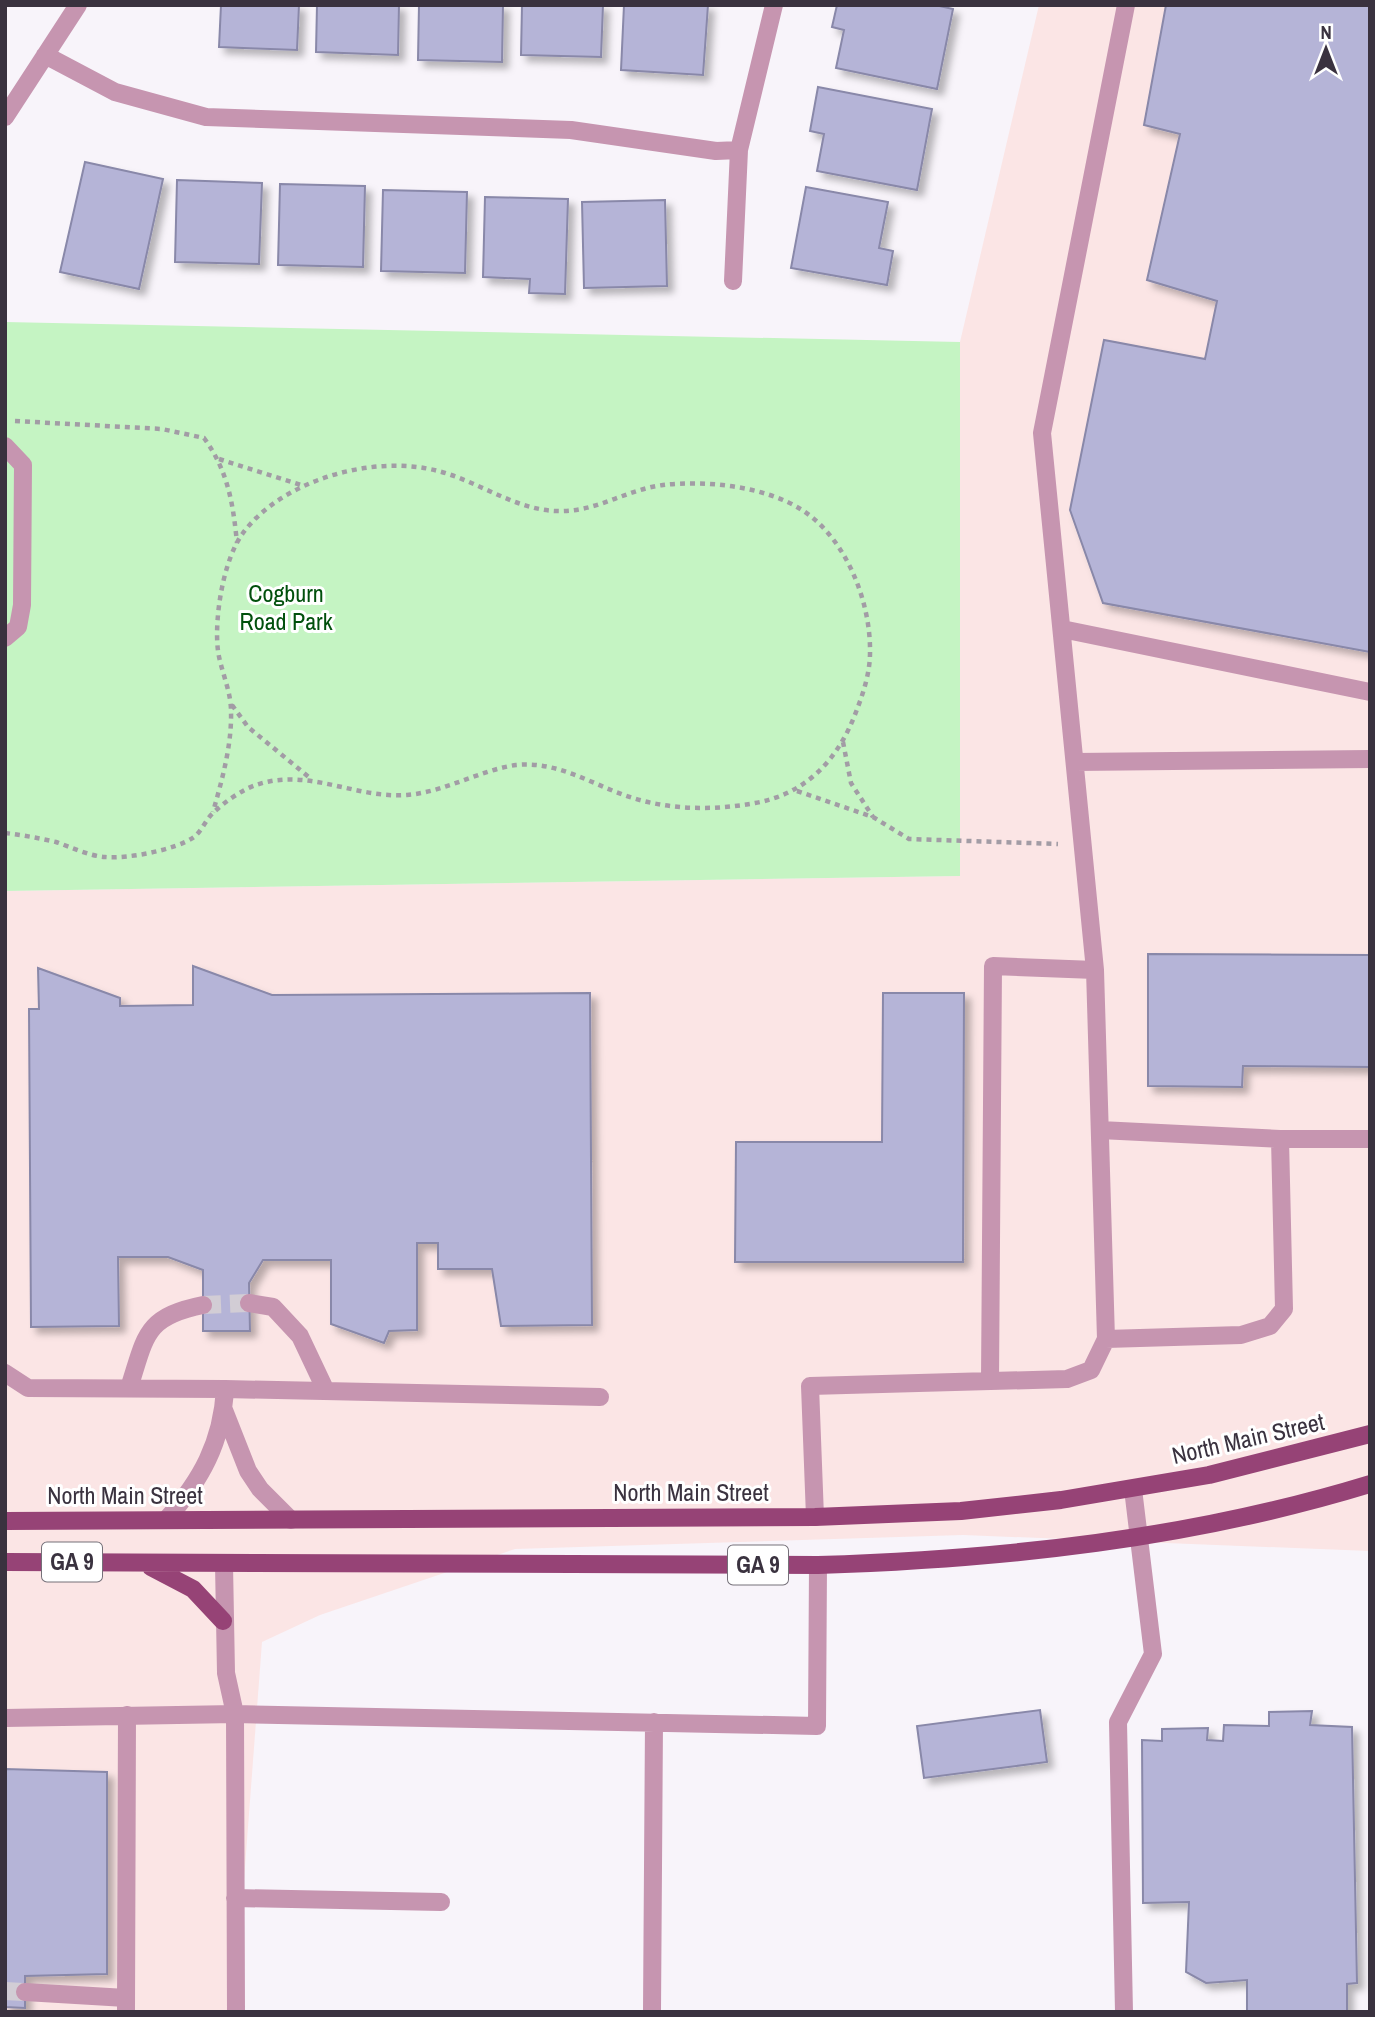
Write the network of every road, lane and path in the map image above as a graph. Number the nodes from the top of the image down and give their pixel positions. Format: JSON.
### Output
{"nodes":[{"id":1,"x":78,"y":5,"type":"edge"},
{"id":2,"x":774,"y":5,"type":"edge"},
{"id":3,"x":1126,"y":5,"type":"edge"},
{"id":4,"x":45,"y":55,"type":"junction"},
{"id":5,"x":5,"y":117,"type":"edge"},
{"id":6,"x":739,"y":149,"type":"junction"},
{"id":7,"x":733,"y":281,"type":"dead end"},
{"id":8,"x":5,"y":420,"type":"edge"},
{"id":9,"x":5,"y":446,"type":"edge"},
{"id":10,"x":219,"y":459,"type":"junction"},
{"id":11,"x":304,"y":486,"type":"junction"},
{"id":12,"x":237,"y":544,"type":"junction"},
{"id":13,"x":1062,"y":629,"type":"junction"},
{"id":14,"x":5,"y":638,"type":"edge"},
{"id":15,"x":1370,"y":692,"type":"edge"},
{"id":16,"x":232,"y":704,"type":"junction"},
{"id":17,"x":843,"y":741,"type":"junction"},
{"id":18,"x":1370,"y":759,"type":"edge"},
{"id":19,"x":1075,"y":762,"type":"junction"},
{"id":20,"x":311,"y":778,"type":"junction"},
{"id":21,"x":796,"y":791,"type":"junction"},
{"id":22,"x":213,"y":812,"type":"junction"},
{"id":23,"x":873,"y":817,"type":"junction"},
{"id":24,"x":5,"y":833,"type":"edge"},
{"id":25,"x":1083,"y":844,"type":"junction"},
{"id":26,"x":1095,"y":970,"type":"junction"},
{"id":27,"x":1100,"y":1130,"type":"junction"},
{"id":28,"x":1280,"y":1139,"type":"junction"},
{"id":29,"x":1370,"y":1139,"type":"edge"},
{"id":30,"x":250,"y":1303,"type":"tunnel mouth"},
{"id":31,"x":203,"y":1304,"type":"tunnel mouth"},
{"id":32,"x":1107,"y":1339,"type":"junction"},
{"id":33,"x":5,"y":1373,"type":"edge"},
{"id":34,"x":990,"y":1381,"type":"junction"},
{"id":35,"x":129,"y":1388,"type":"junction"},
{"id":36,"x":225,"y":1389,"type":"junction"},
{"id":37,"x":326,"y":1391,"type":"junction"},
{"id":38,"x":600,"y":1397,"type":"dead end"},
{"id":39,"x":224,"y":1410,"type":"junction"},
{"id":40,"x":1370,"y":1434,"type":"edge"},
{"id":41,"x":1370,"y":1484,"type":"edge"},
{"id":42,"x":1133,"y":1489,"type":"junction"},
{"id":43,"x":815,"y":1517,"type":"junction"},
{"id":44,"x":166,"y":1520,"type":"junction"},
{"id":45,"x":290,"y":1520,"type":"junction"},
{"id":46,"x":5,"y":1521,"type":"edge"},
{"id":47,"x":1139,"y":1538,"type":"junction"},
{"id":48,"x":5,"y":1562,"type":"edge"},
{"id":49,"x":138,"y":1563,"type":"junction"},
{"id":50,"x":224,"y":1564,"type":"junction"},
{"id":51,"x":818,"y":1565,"type":"junction"},
{"id":52,"x":223,"y":1621,"type":"junction"},
{"id":53,"x":236,"y":1714,"type":"junction"},
{"id":54,"x":127,"y":1715,"type":"junction"},
{"id":55,"x":5,"y":1718,"type":"edge"},
{"id":56,"x":654,"y":1722,"type":"junction"},
{"id":57,"x":235,"y":1898,"type":"junction"},
{"id":58,"x":441,"y":1902,"type":"dead end"},
{"id":59,"x":25,"y":1992,"type":"tunnel mouth"},
{"id":60,"x":126,"y":2005,"type":"edge"},
{"id":61,"x":236,"y":2012,"type":"edge"},
{"id":62,"x":652,"y":2012,"type":"edge"},
{"id":63,"x":1124,"y":2012,"type":"edge"}],
"edges":[{"from":1,"to":4,"type":"street"},
{"from":2,"to":6,"type":"street"},
{"from":3,"to":13,"type":"street"},
{"from":4,"to":5,"type":"street"},
{"from":4,"to":6,"type":"street"},
{"from":6,"to":7,"type":"street"},
{"from":8,"to":10,"type":"path"},
{"from":9,"to":14,"type":"street"},
{"from":10,"to":11,"type":"path"},
{"from":10,"to":12,"type":"path"},
{"from":11,"to":12,"type":"path"},
{"from":11,"to":17,"type":"path"},
{"from":12,"to":16,"type":"path"},
{"from":13,"to":15,"type":"street"},
{"from":13,"to":19,"type":"street"},
{"from":16,"to":20,"type":"path"},
{"from":16,"to":22,"type":"path"},
{"from":17,"to":21,"type":"path"},
{"from":17,"to":23,"type":"path"},
{"from":18,"to":19,"type":"street"},
{"from":19,"to":25,"type":"street"},
{"from":20,"to":21,"type":"path"},
{"from":20,"to":22,"type":"path"},
{"from":21,"to":23,"type":"path"},
{"from":22,"to":24,"type":"path"},
{"from":23,"to":25,"type":"path"},
{"from":25,"to":26,"type":"street"},
{"from":26,"to":27,"type":"street"},
{"from":26,"to":34,"type":"street"},
{"from":27,"to":28,"type":"street"},
{"from":27,"to":32,"type":"street"},
{"from":28,"to":29,"type":"street"},
{"from":28,"to":32,"type":"street"},
{"from":30,"to":37,"type":"street"},
{"from":31,"to":35,"type":"street"},
{"from":32,"to":34,"type":"street"},
{"from":33,"to":35,"type":"street"},
{"from":34,"to":43,"type":"street"},
{"from":35,"to":36,"type":"street"},
{"from":36,"to":37,"type":"street"},
{"from":36,"to":39,"type":"street"},
{"from":37,"to":38,"type":"street"},
{"from":39,"to":44,"type":"street"},
{"from":39,"to":45,"type":"street"},
{"from":40,"to":42,"type":"main road","name":"North Main Street","number":"GA 9"},
{"from":41,"to":47,"type":"main road","number":"GA 9"},
{"from":42,"to":43,"type":"main road","name":"North Main Street","number":"GA 9"},
{"from":42,"to":47,"type":"street"},
{"from":43,"to":45,"type":"main road","name":"North Main Street","number":"GA 9"},
{"from":44,"to":45,"type":"main road","name":"North Main Street","number":"GA 9"},
{"from":44,"to":46,"type":"main road","name":"North Main Street","number":"GA 9"},
{"from":47,"to":51,"type":"main road","number":"GA 9"},
{"from":47,"to":63,"type":"street"},
{"from":48,"to":49,"type":"main road","number":"GA 9"},
{"from":49,"to":50,"type":"main road","number":"GA 9"},
{"from":49,"to":52,"type":"main road"},
{"from":50,"to":51,"type":"main road","number":"GA 9"},
{"from":50,"to":52,"type":"street"},
{"from":51,"to":56,"type":"street"},
{"from":52,"to":53,"type":"street"},
{"from":53,"to":54,"type":"street"},
{"from":53,"to":56,"type":"street"},
{"from":53,"to":57,"type":"street"},
{"from":54,"to":55,"type":"street"},
{"from":54,"to":60,"type":"street"},
{"from":56,"to":62,"type":"street"},
{"from":57,"to":58,"type":"street"},
{"from":57,"to":61,"type":"street"},
{"from":59,"to":60,"type":"street"}]}
